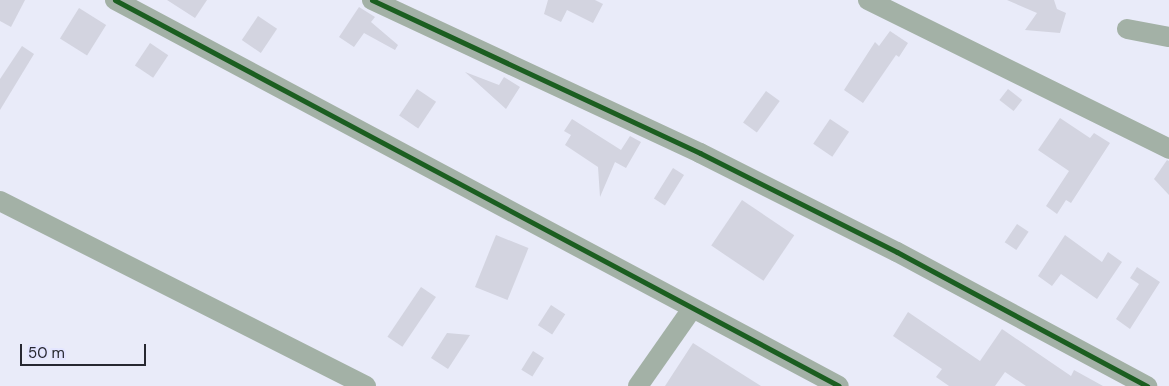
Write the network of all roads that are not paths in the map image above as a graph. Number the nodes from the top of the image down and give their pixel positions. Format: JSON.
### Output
{"nodes":[{"id":1,"x":115,"y":0,"type":"edge"},
{"id":2,"x":372,"y":0,"type":"edge"},
{"id":3,"x":868,"y":0,"type":"edge"},
{"id":4,"x":1127,"y":29,"type":"dead end"},
{"id":5,"x":1169,"y":37,"type":"edge"},
{"id":6,"x":1169,"y":149,"type":"edge"},
{"id":7,"x":0,"y":201,"type":"edge"},
{"id":8,"x":692,"y":309,"type":"junction"},
{"id":9,"x":366,"y":386,"type":"edge"},
{"id":10,"x":638,"y":386,"type":"edge"},
{"id":11,"x":840,"y":386,"type":"edge"},
{"id":12,"x":1147,"y":386,"type":"edge"}],
"edges":[{"from":1,"to":8,"type":"street"},
{"from":2,"to":12,"type":"street"},
{"from":3,"to":6,"type":"street"},
{"from":4,"to":5,"type":"street"},
{"from":7,"to":9,"type":"street"},
{"from":8,"to":10,"type":"street"},
{"from":8,"to":11,"type":"street"}]}
